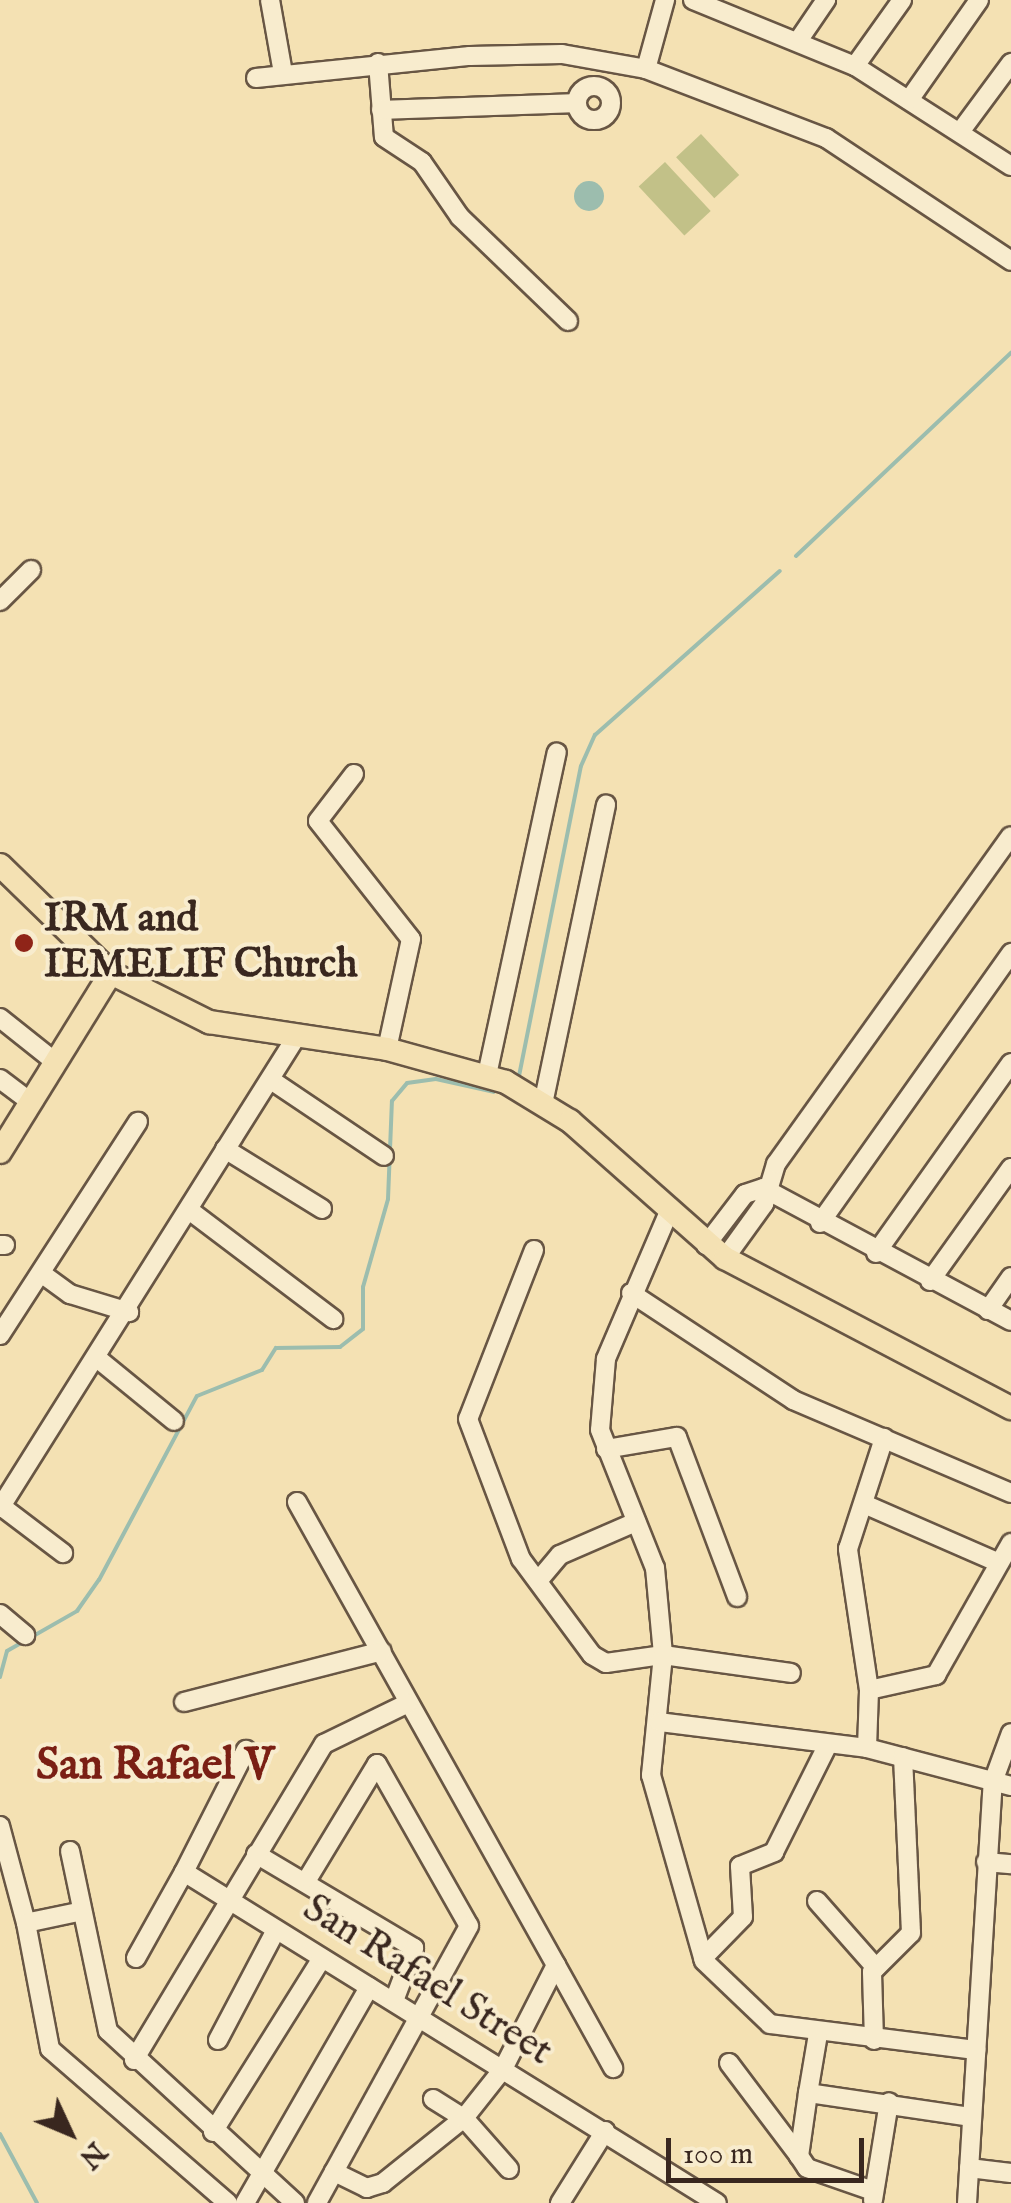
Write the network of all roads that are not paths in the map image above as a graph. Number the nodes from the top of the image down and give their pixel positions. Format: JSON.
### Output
{"nodes":[{"id":1,"x":270,"y":0,"type":"edge"},
{"id":2,"x":665,"y":0,"type":"edge"},
{"id":3,"x":693,"y":0,"type":"edge"},
{"id":4,"x":826,"y":0,"type":"edge"},
{"id":5,"x":902,"y":0,"type":"edge"},
{"id":6,"x":980,"y":0,"type":"edge"},
{"id":7,"x":739,"y":6,"type":"edge"},
{"id":8,"x":798,"y":41,"type":"junction"},
{"id":9,"x":604,"y":59,"type":"junction"},
{"id":10,"x":378,"y":63,"type":"junction"},
{"id":11,"x":1011,"y":63,"type":"edge"},
{"id":12,"x":855,"y":66,"type":"junction"},
{"id":13,"x":646,"y":68,"type":"junction"},
{"id":14,"x":283,"y":73,"type":"junction"},
{"id":15,"x":256,"y":78,"type":"dead end"},
{"id":16,"x":597,"y":87,"type":"junction"},
{"id":17,"x":909,"y":100,"type":"junction"},
{"id":18,"x":577,"y":103,"type":"junction"},
{"id":19,"x":381,"y":110,"type":"junction"},
{"id":20,"x":960,"y":132,"type":"junction"},
{"id":21,"x":1011,"y":166,"type":"edge"},
{"id":22,"x":1011,"y":262,"type":"edge"},
{"id":23,"x":568,"y":321,"type":"dead end"},
{"id":24,"x":31,"y":570,"type":"dead end"},
{"id":25,"x":0,"y":601,"type":"edge"},
{"id":26,"x":558,"y":752,"type":"dead end"},
{"id":27,"x":354,"y":774,"type":"dead end"},
{"id":28,"x":606,"y":805,"type":"dead end"},
{"id":29,"x":1011,"y":836,"type":"edge"},
{"id":30,"x":0,"y":865,"type":"edge"},
{"id":31,"x":1011,"y":953,"type":"edge"},
{"id":32,"x":111,"y":973,"type":"junction"},
{"id":33,"x":0,"y":1018,"type":"edge"},
{"id":34,"x":298,"y":1034,"type":"junction"},
{"id":35,"x":388,"y":1049,"type":"junction"},
{"id":36,"x":54,"y":1061,"type":"junction"},
{"id":37,"x":1011,"y":1063,"type":"edge"},
{"id":38,"x":0,"y":1078,"type":"edge"},
{"id":39,"x":271,"y":1080,"type":"junction"},
{"id":40,"x":515,"y":1088,"type":"junction"},
{"id":41,"x":29,"y":1101,"type":"junction"},
{"id":42,"x":138,"y":1122,"type":"dead end"},
{"id":43,"x":1,"y":1147,"type":"edge"},
{"id":44,"x":225,"y":1148,"type":"junction"},
{"id":45,"x":384,"y":1156,"type":"dead end"},
{"id":46,"x":1011,"y":1168,"type":"edge"},
{"id":47,"x":763,"y":1188,"type":"junction"},
{"id":48,"x":322,"y":1209,"type":"dead end"},
{"id":49,"x":192,"y":1213,"type":"junction"},
{"id":50,"x":668,"y":1214,"type":"junction"},
{"id":51,"x":820,"y":1223,"type":"junction"},
{"id":52,"x":534,"y":1250,"type":"dead end"},
{"id":53,"x":715,"y":1252,"type":"junction"},
{"id":54,"x":876,"y":1253,"type":"junction"},
{"id":55,"x":41,"y":1273,"type":"junction"},
{"id":56,"x":1011,"y":1277,"type":"edge"},
{"id":57,"x":930,"y":1280,"type":"junction"},
{"id":58,"x":631,"y":1294,"type":"junction"},
{"id":59,"x":988,"y":1310,"type":"junction"},
{"id":60,"x":129,"y":1312,"type":"junction"},
{"id":61,"x":333,"y":1319,"type":"dead end"},
{"id":62,"x":1011,"y":1321,"type":"edge"},
{"id":63,"x":0,"y":1335,"type":"edge"},
{"id":64,"x":98,"y":1359,"type":"junction"},
{"id":65,"x":1011,"y":1408,"type":"edge"},
{"id":66,"x":174,"y":1421,"type":"dead end"},
{"id":67,"x":884,"y":1438,"type":"junction"},
{"id":68,"x":606,"y":1448,"type":"junction"},
{"id":69,"x":1011,"y":1493,"type":"edge"},
{"id":70,"x":297,"y":1502,"type":"dead end"},
{"id":71,"x":864,"y":1504,"type":"junction"},
{"id":72,"x":1,"y":1507,"type":"edge"},
{"id":73,"x":636,"y":1522,"type":"junction"},
{"id":74,"x":1011,"y":1543,"type":"edge"},
{"id":75,"x":63,"y":1552,"type":"dead end"},
{"id":76,"x":999,"y":1563,"type":"junction"},
{"id":77,"x":538,"y":1581,"type":"junction"},
{"id":78,"x":737,"y":1596,"type":"dead end"},
{"id":79,"x":0,"y":1614,"type":"edge"},
{"id":80,"x":25,"y":1636,"type":"dead end"},
{"id":81,"x":382,"y":1651,"type":"junction"},
{"id":82,"x":662,"y":1654,"type":"junction"},
{"id":83,"x":791,"y":1673,"type":"dead end"},
{"id":84,"x":869,"y":1690,"type":"junction"},
{"id":85,"x":184,"y":1702,"type":"dead end"},
{"id":86,"x":408,"y":1703,"type":"junction"},
{"id":87,"x":659,"y":1722,"type":"junction"},
{"id":88,"x":1011,"y":1733,"type":"edge"},
{"id":89,"x":827,"y":1746,"type":"junction"},
{"id":90,"x":867,"y":1748,"type":"junction"},
{"id":91,"x":246,"y":1750,"type":"dead end"},
{"id":92,"x":903,"y":1757,"type":"junction"},
{"id":93,"x":1002,"y":1784,"type":"edge"},
{"id":94,"x":0,"y":1826,"type":"edge"},
{"id":95,"x":70,"y":1852,"type":"dead end"},
{"id":96,"x":256,"y":1854,"type":"junction"},
{"id":97,"x":986,"y":1862,"type":"junction"},
{"id":98,"x":1011,"y":1864,"type":"edge"},
{"id":99,"x":184,"y":1872,"type":"junction"},
{"id":100,"x":308,"y":1878,"type":"junction"},
{"id":101,"x":229,"y":1899,"type":"junction"},
{"id":102,"x":817,"y":1901,"type":"dead end"},
{"id":103,"x":78,"y":1912,"type":"junction"},
{"id":104,"x":26,"y":1922,"type":"junction"},
{"id":105,"x":276,"y":1930,"type":"junction"},
{"id":106,"x":136,"y":1958,"type":"dead end"},
{"id":107,"x":322,"y":1958,"type":"junction"},
{"id":108,"x":702,"y":1958,"type":"junction"},
{"id":109,"x":556,"y":1965,"type":"junction"},
{"id":110,"x":876,"y":1968,"type":"junction"},
{"id":111,"x":370,"y":1987,"type":"junction"},
{"id":112,"x":394,"y":2000,"type":"junction"},
{"id":113,"x":422,"y":2017,"type":"junction"},
{"id":114,"x":818,"y":2034,"type":"junction"},
{"id":115,"x":218,"y":2040,"type":"dead end"},
{"id":116,"x":874,"y":2040,"type":"junction"},
{"id":117,"x":976,"y":2050,"type":"junction"},
{"id":118,"x":134,"y":2060,"type":"junction"},
{"id":119,"x":729,"y":2064,"type":"dead end"},
{"id":120,"x":613,"y":2068,"type":"dead end"},
{"id":121,"x":503,"y":2069,"type":"junction"},
{"id":122,"x":808,"y":2092,"type":"junction"},
{"id":123,"x":432,"y":2099,"type":"dead end"},
{"id":124,"x":889,"y":2102,"type":"junction"},
{"id":125,"x":970,"y":2117,"type":"junction"},
{"id":126,"x":464,"y":2118,"type":"junction"},
{"id":127,"x":213,"y":2132,"type":"junction"},
{"id":128,"x":605,"y":2132,"type":"junction"},
{"id":129,"x":799,"y":2156,"type":"junction"},
{"id":130,"x":970,"y":2168,"type":"junction"},
{"id":131,"x":509,"y":2169,"type":"dead end"},
{"id":132,"x":334,"y":2172,"type":"junction"},
{"id":133,"x":260,"y":2174,"type":"junction"},
{"id":134,"x":1011,"y":2174,"type":"edge"},
{"id":135,"x":873,"y":2197,"type":"edge"},
{"id":136,"x":228,"y":2203,"type":"edge"},
{"id":137,"x":245,"y":2203,"type":"edge"},
{"id":138,"x":295,"y":2203,"type":"edge"},
{"id":139,"x":317,"y":2203,"type":"edge"},
{"id":140,"x":560,"y":2203,"type":"edge"},
{"id":141,"x":717,"y":2203,"type":"edge"},
{"id":142,"x":966,"y":2203,"type":"edge"}],
"edges":[{"from":1,"to":14,"type":"street"},
{"from":2,"to":13,"type":"street"},
{"from":3,"to":7,"type":"street"},
{"from":4,"to":8,"type":"street"},
{"from":5,"to":12,"type":"street"},
{"from":6,"to":17,"type":"street"},
{"from":7,"to":8,"type":"street"},
{"from":8,"to":12,"type":"street"},
{"from":9,"to":10,"type":"street"},
{"from":9,"to":13,"type":"street"},
{"from":9,"to":16,"type":"street"},
{"from":10,"to":14,"type":"street"},
{"from":10,"to":19,"type":"street"},
{"from":11,"to":20,"type":"street"},
{"from":12,"to":17,"type":"street"},
{"from":13,"to":22,"type":"street"},
{"from":14,"to":15,"type":"street"},
{"from":16,"to":18,"type":"street"},
{"from":16,"to":18,"type":"street"},
{"from":17,"to":20,"type":"street"},
{"from":18,"to":19,"type":"street"},
{"from":19,"to":23,"type":"street"},
{"from":20,"to":21,"type":"street"},
{"from":24,"to":25,"type":"street"},
{"from":26,"to":40,"type":"street"},
{"from":27,"to":35,"type":"street"},
{"from":28,"to":40,"type":"street"},
{"from":29,"to":47,"type":"street"},
{"from":30,"to":32,"type":"main road"},
{"from":31,"to":51,"type":"street"},
{"from":32,"to":34,"type":"main road"},
{"from":32,"to":36,"type":"main road"},
{"from":33,"to":36,"type":"street"},
{"from":34,"to":35,"type":"main road"},
{"from":34,"to":39,"type":"street"},
{"from":35,"to":40,"type":"main road"},
{"from":36,"to":41,"type":"main road"},
{"from":37,"to":54,"type":"street"},
{"from":38,"to":41,"type":"street"},
{"from":39,"to":44,"type":"street"},
{"from":39,"to":45,"type":"street"},
{"from":40,"to":50,"type":"main road"},
{"from":41,"to":43,"type":"main road"},
{"from":42,"to":55,"type":"street"},
{"from":44,"to":48,"type":"street"},
{"from":44,"to":49,"type":"street"},
{"from":46,"to":57,"type":"street"},
{"from":47,"to":51,"type":"street"},
{"from":47,"to":53,"type":"street"},
{"from":49,"to":60,"type":"street"},
{"from":49,"to":61,"type":"street"},
{"from":50,"to":53,"type":"main road"},
{"from":50,"to":58,"type":"street"},
{"from":51,"to":54,"type":"street"},
{"from":52,"to":77,"type":"street"},
{"from":53,"to":65,"type":"main road"},
{"from":54,"to":57,"type":"street"},
{"from":55,"to":60,"type":"street"},
{"from":55,"to":63,"type":"street"},
{"from":56,"to":59,"type":"street"},
{"from":57,"to":59,"type":"street"},
{"from":58,"to":67,"type":"street"},
{"from":58,"to":68,"type":"street"},
{"from":59,"to":62,"type":"street"},
{"from":60,"to":64,"type":"street"},
{"from":64,"to":66,"type":"street"},
{"from":64,"to":72,"type":"street"},
{"from":67,"to":69,"type":"street"},
{"from":67,"to":71,"type":"street"},
{"from":68,"to":73,"type":"street"},
{"from":68,"to":78,"type":"street"},
{"from":70,"to":81,"type":"street"},
{"from":71,"to":76,"type":"street"},
{"from":71,"to":84,"type":"street"},
{"from":72,"to":75,"type":"street"},
{"from":73,"to":77,"type":"street"},
{"from":73,"to":82,"type":"street"},
{"from":74,"to":76,"type":"street"},
{"from":76,"to":84,"type":"street"},
{"from":77,"to":82,"type":"street"},
{"from":79,"to":80,"type":"street"},
{"from":81,"to":85,"type":"street"},
{"from":81,"to":86,"type":"street"},
{"from":82,"to":83,"type":"street"},
{"from":82,"to":87,"type":"street"},
{"from":84,"to":90,"type":"street"},
{"from":86,"to":96,"type":"street"},
{"from":86,"to":109,"type":"street"},
{"from":87,"to":89,"type":"street"},
{"from":87,"to":108,"type":"street"},
{"from":88,"to":93,"type":"street"},
{"from":89,"to":90,"type":"street"},
{"from":89,"to":108,"type":"street"},
{"from":90,"to":92,"type":"street"},
{"from":91,"to":99,"type":"street"},
{"from":92,"to":93,"type":"street"},
{"from":92,"to":110,"type":"street"},
{"from":93,"to":97,"type":"street"},
{"from":94,"to":104,"type":"street"},
{"from":95,"to":103,"type":"street"},
{"from":96,"to":100,"type":"street"},
{"from":96,"to":101,"type":"street"},
{"from":97,"to":98,"type":"street"},
{"from":97,"to":117,"type":"street"},
{"from":99,"to":101,"type":"street","name":"San Rafael Street"},
{"from":99,"to":106,"type":"street"},
{"from":100,"to":112,"type":"street"},
{"from":100,"to":113,"type":"street"},
{"from":101,"to":105,"type":"street","name":"San Rafael Street"},
{"from":101,"to":118,"type":"street"},
{"from":102,"to":110,"type":"street"},
{"from":103,"to":104,"type":"street"},
{"from":103,"to":118,"type":"street"},
{"from":104,"to":136,"type":"street"},
{"from":105,"to":107,"type":"street","name":"San Rafael Street"},
{"from":105,"to":115,"type":"street"},
{"from":107,"to":111,"type":"street","name":"San Rafael Street"},
{"from":107,"to":127,"type":"street"},
{"from":108,"to":114,"type":"street"},
{"from":109,"to":120,"type":"street"},
{"from":109,"to":121,"type":"street"},
{"from":110,"to":116,"type":"street"},
{"from":111,"to":112,"type":"street","name":"San Rafael Street"},
{"from":111,"to":133,"type":"street"},
{"from":112,"to":113,"type":"street","name":"San Rafael Street"},
{"from":113,"to":121,"type":"street","name":"San Rafael Street"},
{"from":113,"to":132,"type":"street"},
{"from":114,"to":116,"type":"street"},
{"from":114,"to":122,"type":"street"},
{"from":116,"to":117,"type":"street"},
{"from":117,"to":125,"type":"street"},
{"from":118,"to":127,"type":"street"},
{"from":119,"to":129,"type":"street"},
{"from":121,"to":126,"type":"street"},
{"from":121,"to":128,"type":"street","name":"San Rafael Street"},
{"from":122,"to":124,"type":"street"},
{"from":122,"to":129,"type":"street"},
{"from":123,"to":126,"type":"street"},
{"from":124,"to":125,"type":"street"},
{"from":124,"to":135,"type":"street"},
{"from":125,"to":130,"type":"street"},
{"from":126,"to":131,"type":"street"},
{"from":126,"to":132,"type":"street"},
{"from":127,"to":133,"type":"street"},
{"from":128,"to":140,"type":"street"},
{"from":128,"to":141,"type":"street","name":"San Rafael Street"},
{"from":129,"to":135,"type":"street"},
{"from":130,"to":134,"type":"street"},
{"from":130,"to":142,"type":"street"},
{"from":132,"to":139,"type":"street"},
{"from":133,"to":137,"type":"street"},
{"from":133,"to":138,"type":"street"}]}
